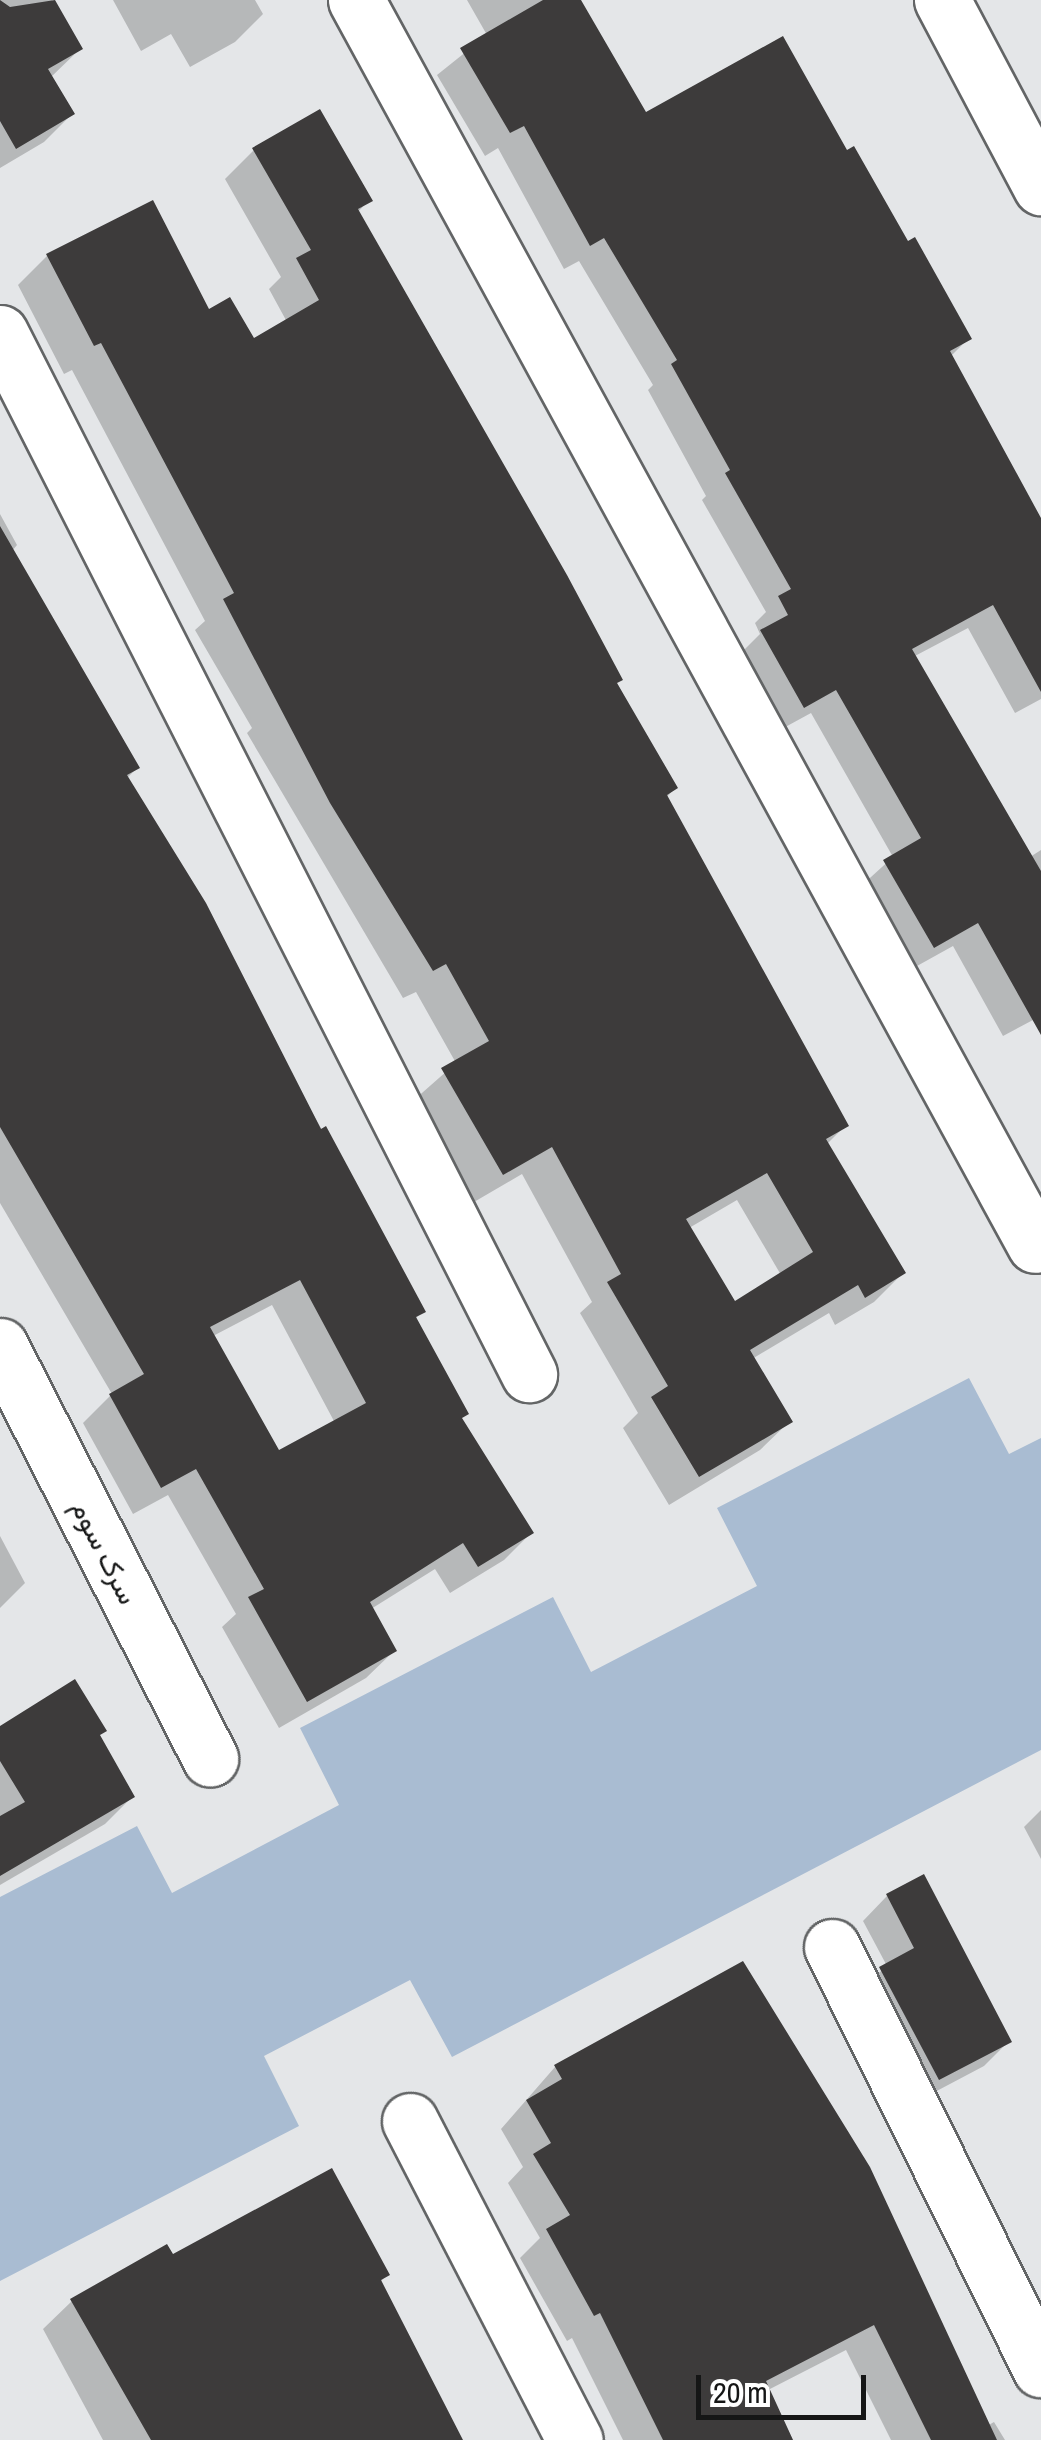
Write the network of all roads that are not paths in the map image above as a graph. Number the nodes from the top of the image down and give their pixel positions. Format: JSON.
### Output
{"nodes":[{"id":1,"x":356,"y":0,"type":"edge"},
{"id":2,"x":942,"y":0,"type":"edge"},
{"id":3,"x":1041,"y":187,"type":"edge"},
{"id":4,"x":0,"y":333,"type":"edge"},
{"id":5,"x":1035,"y":1245,"type":"dead end"},
{"id":6,"x":0,"y":1346,"type":"edge"},
{"id":7,"x":529,"y":1374,"type":"dead end"},
{"id":8,"x":210,"y":1758,"type":"dead end"},
{"id":9,"x":832,"y":1948,"type":"dead end"},
{"id":10,"x":410,"y":2121,"type":"dead end"},
{"id":11,"x":1041,"y":2369,"type":"edge"},
{"id":12,"x":575,"y":2440,"type":"edge"}],
"edges":[{"from":1,"to":5,"type":"street"},
{"from":2,"to":3,"type":"street"},
{"from":4,"to":7,"type":"street"},
{"from":6,"to":8,"type":"street","name":"سرک سوم"},
{"from":9,"to":11,"type":"street"},
{"from":10,"to":12,"type":"street"}]}
